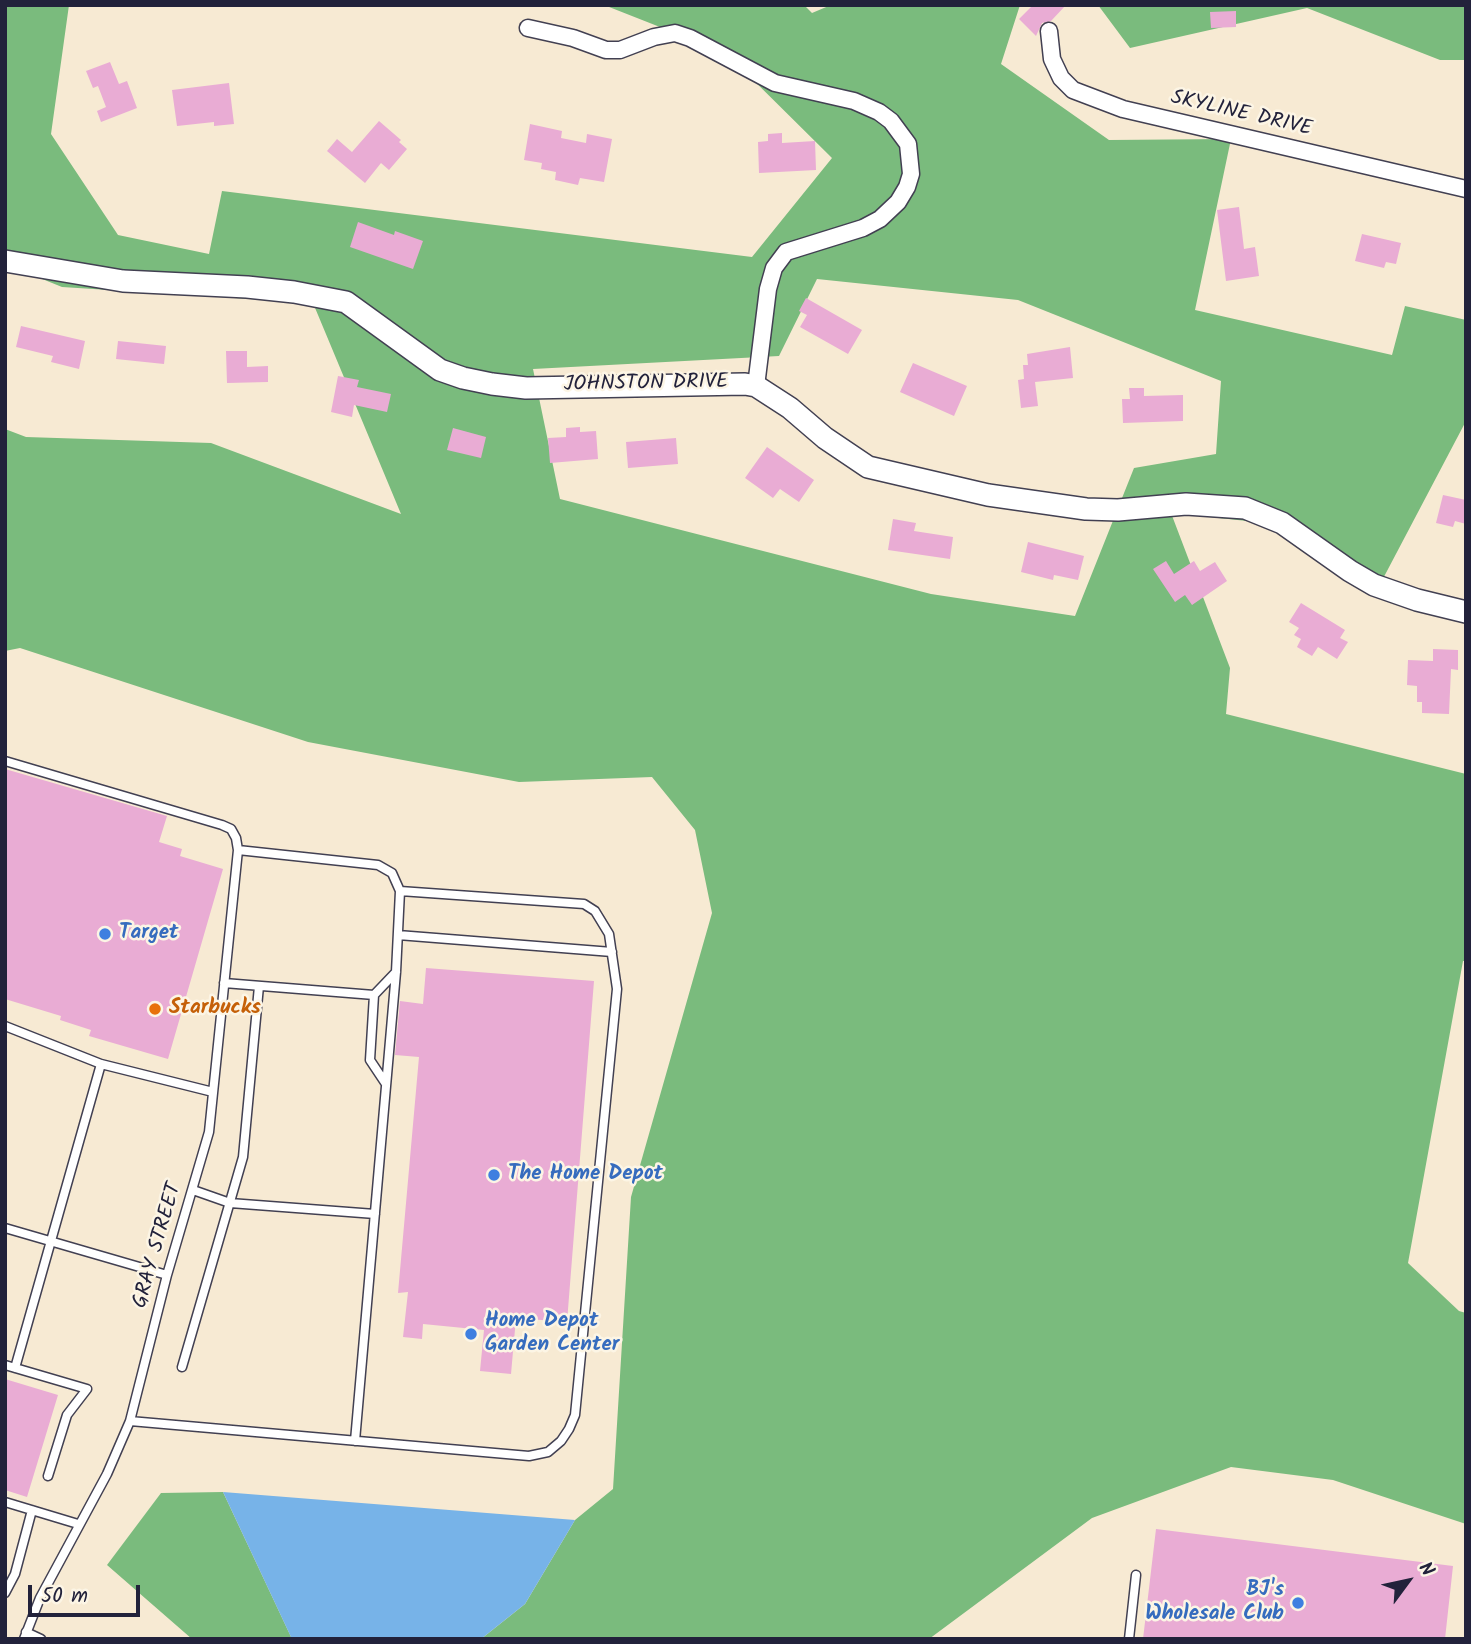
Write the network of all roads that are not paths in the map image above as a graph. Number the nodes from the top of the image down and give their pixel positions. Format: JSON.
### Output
{"nodes":[{"id":1,"x":528,"y":29,"type":"dead end"},
{"id":2,"x":1049,"y":31,"type":"dead end"},
{"id":3,"x":1466,"y":189,"type":"edge"},
{"id":4,"x":5,"y":261,"type":"edge"},
{"id":5,"x":756,"y":386,"type":"junction"},
{"id":6,"x":1466,"y":612,"type":"edge"},
{"id":7,"x":5,"y":761,"type":"edge"},
{"id":8,"x":238,"y":850,"type":"junction"},
{"id":9,"x":400,"y":891,"type":"junction"},
{"id":10,"x":398,"y":935,"type":"junction"},
{"id":11,"x":612,"y":952,"type":"junction"},
{"id":12,"x":396,"y":972,"type":"junction"},
{"id":13,"x":224,"y":983,"type":"junction"},
{"id":14,"x":259,"y":986,"type":"junction"},
{"id":15,"x":374,"y":995,"type":"junction"},
{"id":16,"x":5,"y":1026,"type":"edge"},
{"id":17,"x":101,"y":1064,"type":"junction"},
{"id":18,"x":386,"y":1084,"type":"junction"},
{"id":19,"x":213,"y":1092,"type":"junction"},
{"id":20,"x":193,"y":1190,"type":"junction"},
{"id":21,"x":230,"y":1203,"type":"junction"},
{"id":22,"x":375,"y":1214,"type":"junction"},
{"id":23,"x":5,"y":1227,"type":"edge"},
{"id":24,"x":50,"y":1241,"type":"junction"},
{"id":25,"x":167,"y":1275,"type":"junction"},
{"id":26,"x":5,"y":1365,"type":"edge"},
{"id":27,"x":183,"y":1367,"type":"dead end"},
{"id":28,"x":15,"y":1368,"type":"junction"},
{"id":29,"x":130,"y":1421,"type":"junction"},
{"id":30,"x":355,"y":1441,"type":"junction"},
{"id":31,"x":48,"y":1476,"type":"dead end"},
{"id":32,"x":5,"y":1502,"type":"edge"},
{"id":33,"x":33,"y":1510,"type":"junction"},
{"id":34,"x":78,"y":1524,"type":"junction"},
{"id":35,"x":1136,"y":1575,"type":"dead end"},
{"id":36,"x":5,"y":1593,"type":"edge"},
{"id":37,"x":25,"y":1635,"type":"edge"},
{"id":38,"x":41,"y":1639,"type":"edge"},
{"id":39,"x":1129,"y":1639,"type":"edge"}],
"edges":[{"from":1,"to":5,"type":"street"},
{"from":2,"to":3,"type":"street","name":"SKYLINE DRIVE"},
{"from":4,"to":5,"type":"street","name":"JOHNSTON DRIVE"},
{"from":5,"to":6,"type":"street","name":"JOHNSTON DRIVE"},
{"from":7,"to":8,"type":"lane","name":"GRAY STREET"},
{"from":8,"to":9,"type":"lane"},
{"from":8,"to":13,"type":"lane","name":"GRAY STREET"},
{"from":9,"to":10,"type":"lane"},
{"from":9,"to":11,"type":"lane"},
{"from":10,"to":11,"type":"lane"},
{"from":10,"to":12,"type":"lane"},
{"from":11,"to":30,"type":"lane"},
{"from":12,"to":15,"type":"lane"},
{"from":12,"to":18,"type":"lane"},
{"from":13,"to":14,"type":"lane"},
{"from":13,"to":19,"type":"lane","name":"GRAY STREET"},
{"from":14,"to":15,"type":"lane"},
{"from":14,"to":21,"type":"lane"},
{"from":15,"to":18,"type":"lane"},
{"from":16,"to":17,"type":"lane"},
{"from":17,"to":19,"type":"lane"},
{"from":17,"to":24,"type":"lane"},
{"from":18,"to":22,"type":"lane"},
{"from":19,"to":20,"type":"lane","name":"GRAY STREET"},
{"from":20,"to":21,"type":"lane"},
{"from":20,"to":25,"type":"lane","name":"GRAY STREET"},
{"from":21,"to":22,"type":"lane"},
{"from":21,"to":27,"type":"lane"},
{"from":22,"to":30,"type":"lane"},
{"from":23,"to":24,"type":"lane"},
{"from":24,"to":25,"type":"lane"},
{"from":24,"to":28,"type":"lane"},
{"from":25,"to":29,"type":"lane","name":"GRAY STREET"},
{"from":26,"to":28,"type":"lane"},
{"from":28,"to":31,"type":"lane"},
{"from":29,"to":30,"type":"lane"},
{"from":29,"to":34,"type":"lane","name":"GRAY STREET"},
{"from":32,"to":33,"type":"lane"},
{"from":33,"to":34,"type":"lane"},
{"from":33,"to":36,"type":"lane"},
{"from":34,"to":37,"type":"lane","name":"GRAY STREET"},
{"from":35,"to":39,"type":"lane"},
{"from":37,"to":38,"type":"lane"}]}
